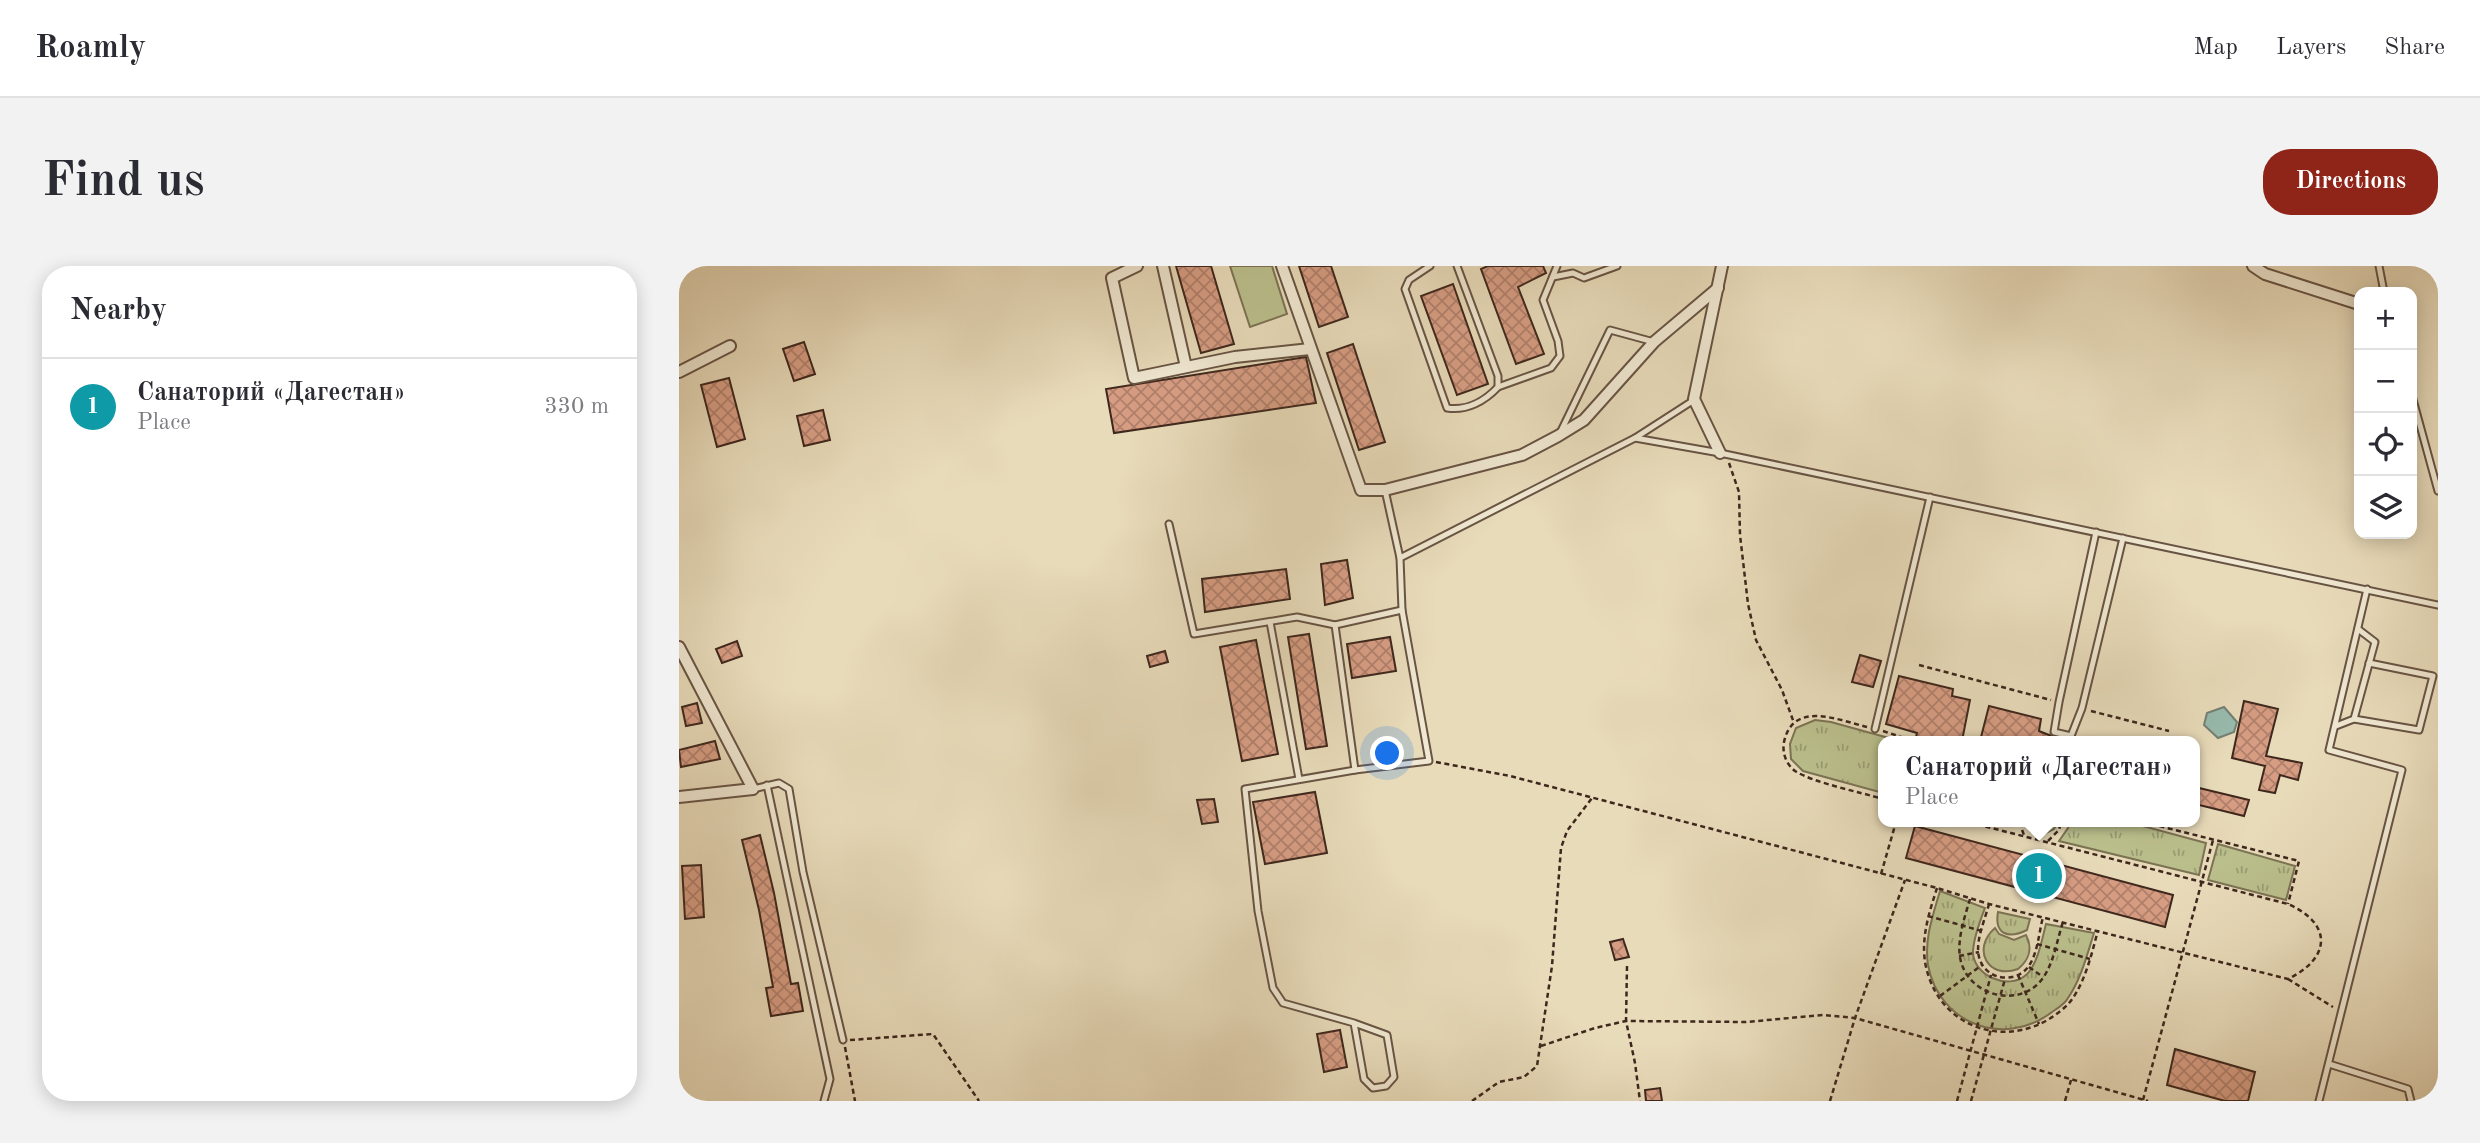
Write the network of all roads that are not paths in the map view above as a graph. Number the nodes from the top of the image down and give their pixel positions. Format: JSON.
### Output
{"nodes":[{"id":1,"x":1137,"y":266,"type":"edge"},
{"id":2,"x":1163,"y":266,"type":"edge"},
{"id":3,"x":1282,"y":266,"type":"edge"},
{"id":4,"x":1430,"y":266,"type":"edge"},
{"id":5,"x":1457,"y":266,"type":"edge"},
{"id":6,"x":1557,"y":266,"type":"edge"},
{"id":7,"x":1617,"y":266,"type":"edge"},
{"id":8,"x":1722,"y":266,"type":"edge"},
{"id":9,"x":2253,"y":266,"type":"edge"},
{"id":10,"x":2379,"y":266,"type":"edge"},
{"id":11,"x":1553,"y":277,"type":"junction"},
{"id":12,"x":2383,"y":287,"type":"edge"},
{"id":13,"x":1718,"y":288,"type":"junction"},
{"id":14,"x":2354,"y":302,"type":"edge"},
{"id":15,"x":1654,"y":342,"type":"junction"},
{"id":16,"x":730,"y":346,"type":"dead end"},
{"id":17,"x":1310,"y":349,"type":"junction"},
{"id":18,"x":1186,"y":367,"type":"junction"},
{"id":19,"x":679,"y":372,"type":"edge"},
{"id":20,"x":1499,"y":387,"type":"junction"},
{"id":21,"x":1694,"y":399,"type":"junction"},
{"id":22,"x":2417,"y":413,"type":"edge"},
{"id":23,"x":1558,"y":436,"type":"junction"},
{"id":24,"x":1635,"y":438,"type":"junction"},
{"id":25,"x":1720,"y":453,"type":"junction"},
{"id":26,"x":1385,"y":490,"type":"junction"},
{"id":27,"x":2438,"y":491,"type":"edge"},
{"id":28,"x":1930,"y":497,"type":"junction"},
{"id":29,"x":1169,"y":524,"type":"dead end"},
{"id":30,"x":2096,"y":532,"type":"junction"},
{"id":31,"x":2123,"y":538,"type":"junction"},
{"id":32,"x":1400,"y":558,"type":"junction"},
{"id":33,"x":2367,"y":589,"type":"junction"},
{"id":34,"x":2438,"y":605,"type":"edge"},
{"id":35,"x":1402,"y":610,"type":"junction"},
{"id":36,"x":1270,"y":622,"type":"junction"},
{"id":37,"x":1335,"y":625,"type":"junction"},
{"id":38,"x":2358,"y":628,"type":"junction"},
{"id":39,"x":679,"y":647,"type":"edge"},
{"id":40,"x":2369,"y":663,"type":"junction"},
{"id":41,"x":2354,"y":719,"type":"junction"},
{"id":42,"x":2336,"y":726,"type":"junction"},
{"id":43,"x":1875,"y":729,"type":"road end"},
{"id":44,"x":1355,"y":770,"type":"junction"},
{"id":45,"x":1299,"y":779,"type":"junction"},
{"id":46,"x":767,"y":785,"type":"junction"},
{"id":47,"x":753,"y":789,"type":"junction"},
{"id":48,"x":679,"y":797,"type":"edge"},
{"id":49,"x":1354,"y":1023,"type":"junction"},
{"id":50,"x":843,"y":1040,"type":"road end"},
{"id":51,"x":2329,"y":1064,"type":"junction"},
{"id":52,"x":824,"y":1101,"type":"edge"},
{"id":53,"x":2319,"y":1101,"type":"edge"},
{"id":54,"x":2411,"y":1101,"type":"edge"}],
"edges":[{"from":1,"to":18,"type":"street"},
{"from":2,"to":18,"type":"street"},
{"from":3,"to":17,"type":"street"},
{"from":4,"to":20,"type":"lane"},
{"from":5,"to":20,"type":"lane"},
{"from":6,"to":11,"type":"lane"},
{"from":7,"to":11,"type":"lane"},
{"from":8,"to":13,"type":"street"},
{"from":9,"to":14,"type":"street"},
{"from":10,"to":12,"type":"lane"},
{"from":11,"to":20,"type":"lane"},
{"from":13,"to":15,"type":"street"},
{"from":13,"to":21,"type":"street"},
{"from":15,"to":23,"type":"street"},
{"from":15,"to":23,"type":"lane"},
{"from":16,"to":19,"type":"street"},
{"from":17,"to":18,"type":"street"},
{"from":17,"to":26,"type":"street"},
{"from":21,"to":24,"type":"lane"},
{"from":21,"to":25,"type":"street"},
{"from":22,"to":27,"type":"lane"},
{"from":23,"to":26,"type":"street"},
{"from":24,"to":25,"type":"lane"},
{"from":24,"to":32,"type":"lane"},
{"from":25,"to":28,"type":"lane"},
{"from":26,"to":32,"type":"lane"},
{"from":28,"to":30,"type":"lane"},
{"from":28,"to":43,"type":"lane"},
{"from":29,"to":36,"type":"lane"},
{"from":30,"to":31,"type":"lane"},
{"from":30,"to":31,"type":"lane"},
{"from":31,"to":33,"type":"lane"},
{"from":32,"to":35,"type":"lane"},
{"from":33,"to":34,"type":"lane"},
{"from":33,"to":38,"type":"lane"},
{"from":35,"to":37,"type":"lane"},
{"from":35,"to":44,"type":"lane"},
{"from":36,"to":37,"type":"lane"},
{"from":36,"to":45,"type":"lane"},
{"from":37,"to":44,"type":"lane"},
{"from":38,"to":40,"type":"lane"},
{"from":38,"to":42,"type":"lane"},
{"from":39,"to":47,"type":"street"},
{"from":40,"to":41,"type":"lane"},
{"from":40,"to":41,"type":"lane"},
{"from":41,"to":42,"type":"lane"},
{"from":42,"to":51,"type":"lane"},
{"from":44,"to":45,"type":"lane"},
{"from":45,"to":49,"type":"lane"},
{"from":46,"to":47,"type":"lane"},
{"from":46,"to":50,"type":"lane"},
{"from":46,"to":52,"type":"lane"},
{"from":47,"to":48,"type":"street"},
{"from":49,"to":49,"type":"lane"},
{"from":51,"to":53,"type":"lane"},
{"from":51,"to":54,"type":"lane"}]}
